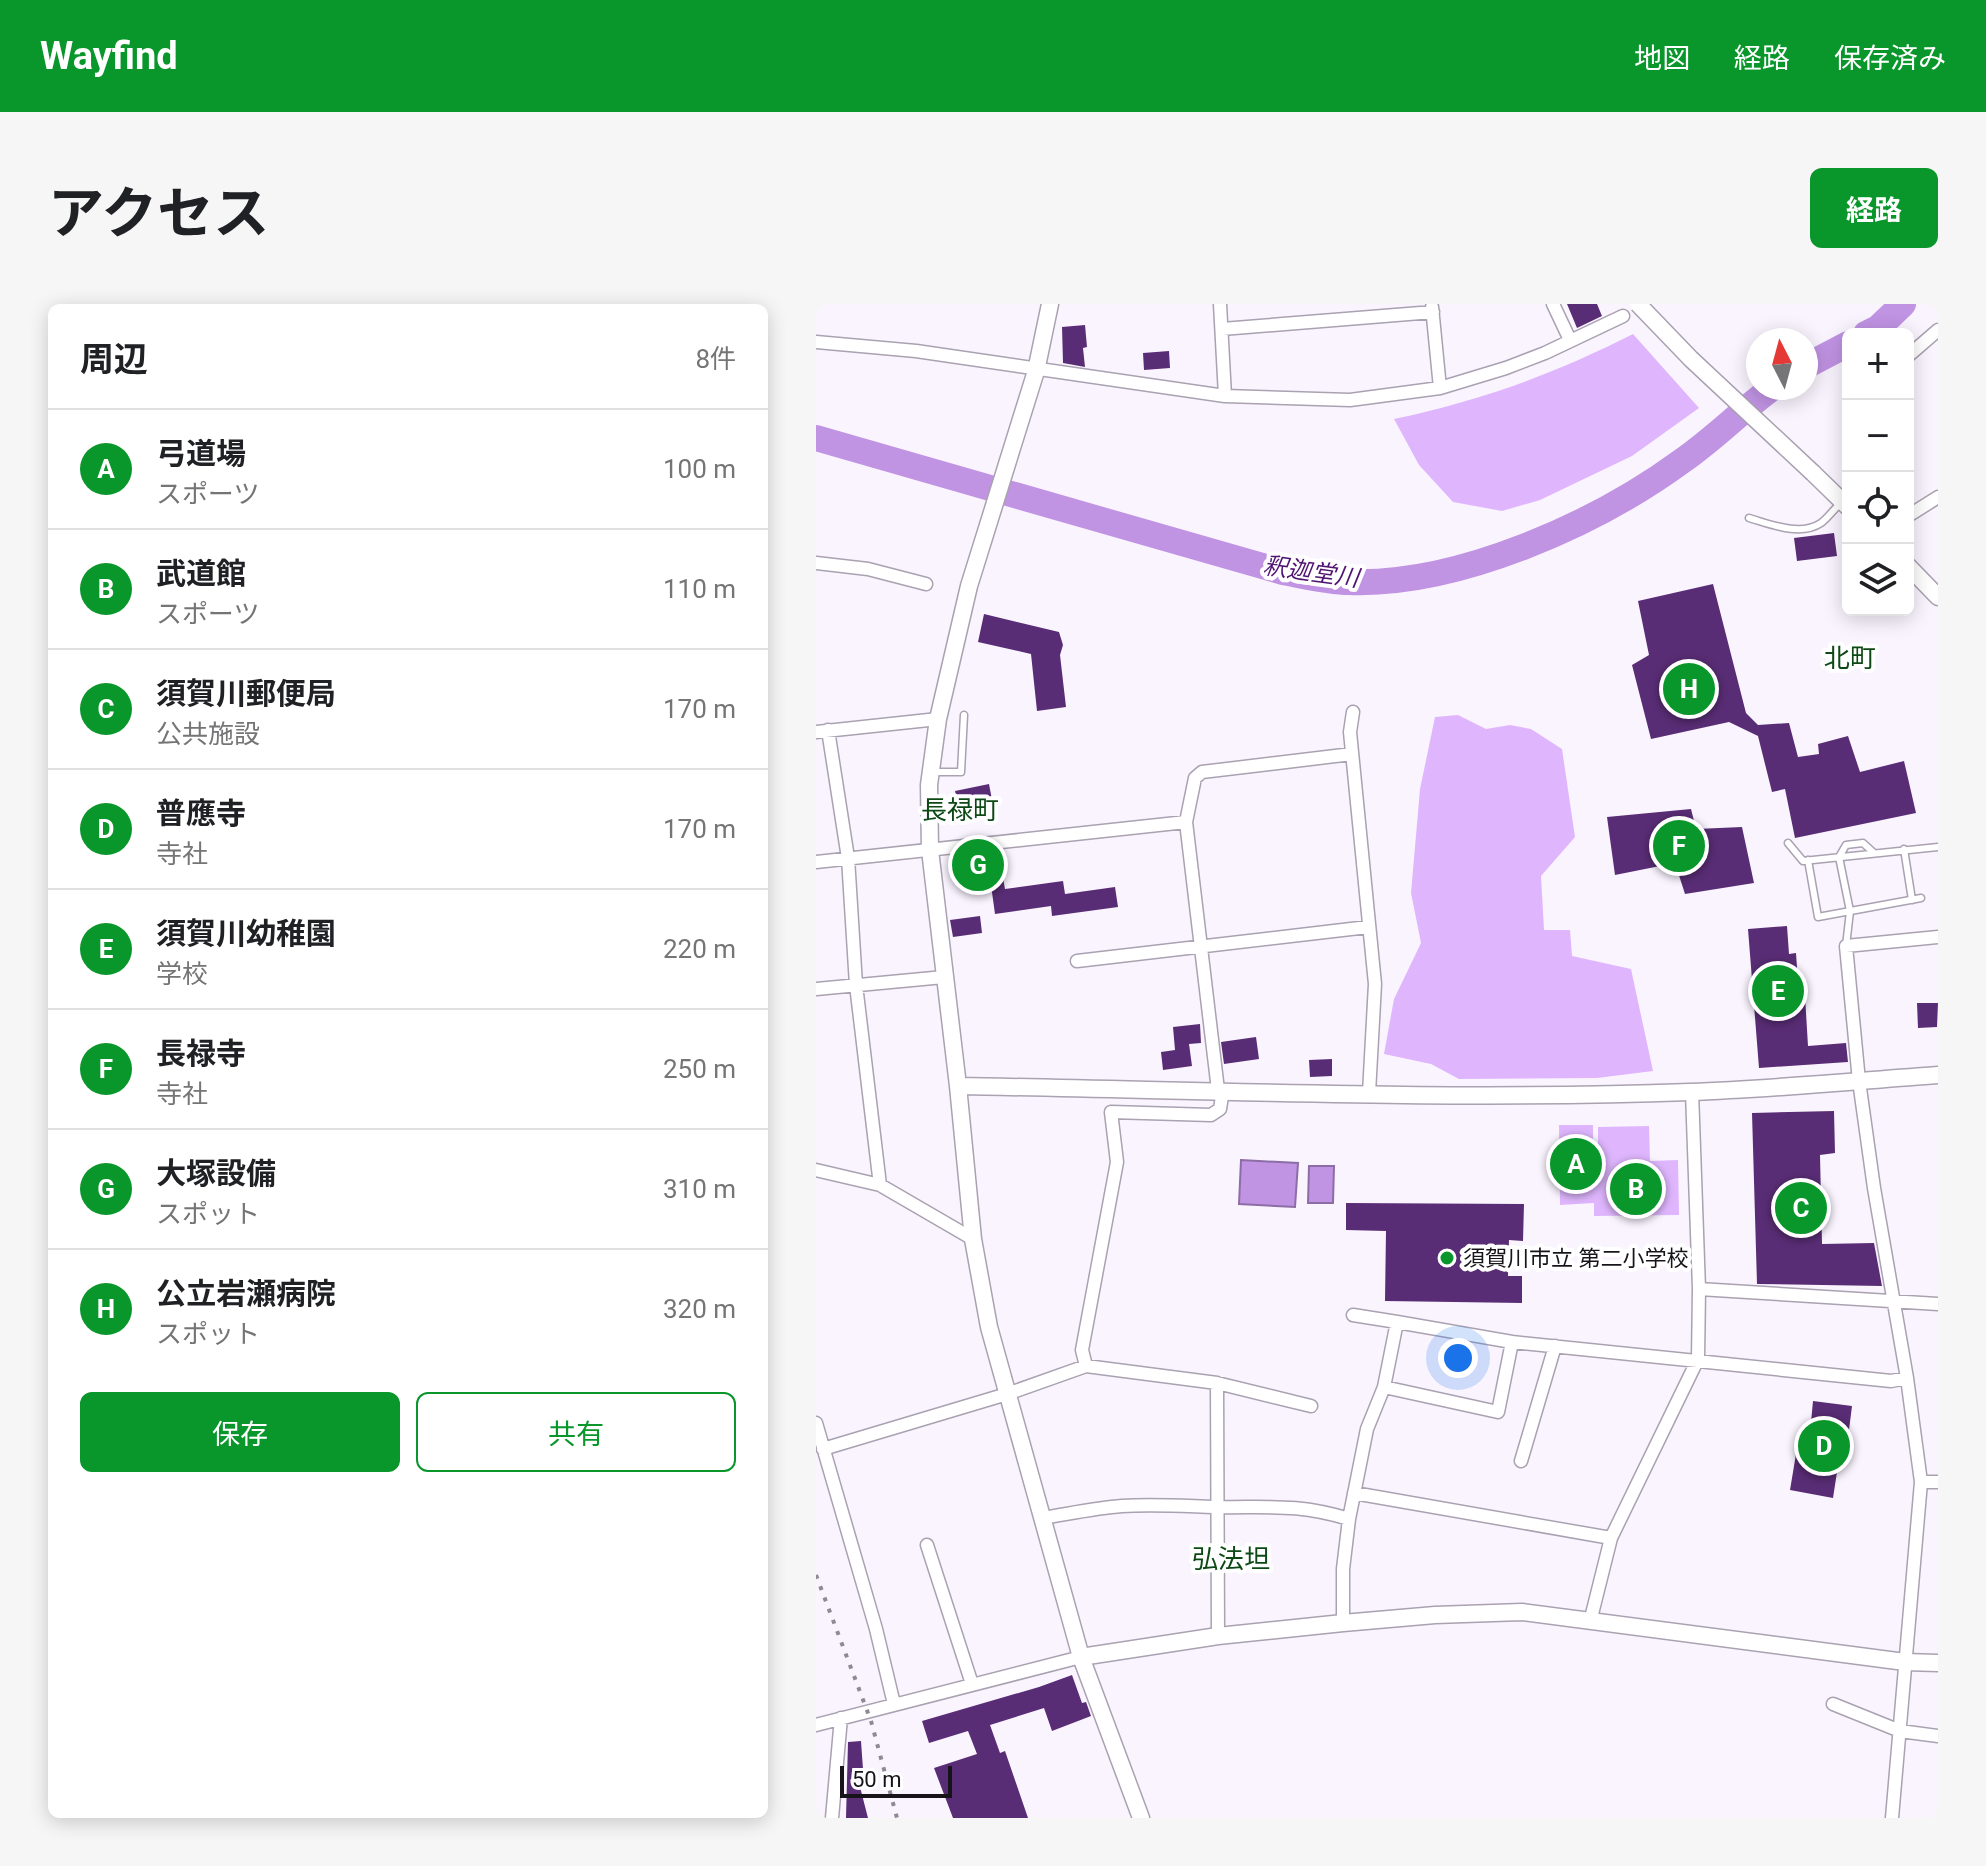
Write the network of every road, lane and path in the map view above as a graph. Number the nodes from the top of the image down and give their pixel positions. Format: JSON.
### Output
{"nodes":[{"id":1,"x":1050,"y":304,"type":"edge"},
{"id":2,"x":1220,"y":304,"type":"edge"},
{"id":3,"x":1553,"y":304,"type":"edge"},
{"id":4,"x":1638,"y":304,"type":"edge"},
{"id":5,"x":1432,"y":308,"type":"edge"},
{"id":6,"x":1623,"y":316,"type":"dead end"},
{"id":7,"x":1222,"y":329,"type":"junction"},
{"id":8,"x":1938,"y":330,"type":"edge"},
{"id":9,"x":1570,"y":340,"type":"junction"},
{"id":10,"x":816,"y":342,"type":"edge"},
{"id":11,"x":1914,"y":351,"type":"edge"},
{"id":12,"x":1036,"y":371,"type":"junction"},
{"id":13,"x":1440,"y":388,"type":"junction"},
{"id":14,"x":1225,"y":396,"type":"junction"},
{"id":15,"x":1938,"y":497,"type":"edge"},
{"id":16,"x":1842,"y":501,"type":"edge"},
{"id":17,"x":1842,"y":506,"type":"edge"},
{"id":18,"x":1914,"y":512,"type":"edge"},
{"id":19,"x":1749,"y":518,"type":"dead end"},
{"id":20,"x":816,"y":563,"type":"edge"},
{"id":21,"x":1914,"y":572,"type":"edge"},
{"id":22,"x":926,"y":584,"type":"dead end"},
{"id":23,"x":1938,"y":597,"type":"edge"},
{"id":24,"x":1353,"y":712,"type":"dead end"},
{"id":25,"x":964,"y":715,"type":"dead end"},
{"id":26,"x":938,"y":719,"type":"junction"},
{"id":27,"x":822,"y":731,"type":"edge"},
{"id":28,"x":1352,"y":754,"type":"junction"},
{"id":29,"x":931,"y":772,"type":"junction"},
{"id":30,"x":1186,"y":822,"type":"junction"},
{"id":31,"x":1788,"y":843,"type":"dead end"},
{"id":32,"x":1938,"y":847,"type":"edge"},
{"id":33,"x":1904,"y":849,"type":"junction"},
{"id":34,"x":930,"y":850,"type":"junction"},
{"id":35,"x":1874,"y":853,"type":"junction"},
{"id":36,"x":1839,"y":857,"type":"junction"},
{"id":37,"x":848,"y":858,"type":"junction"},
{"id":38,"x":1808,"y":860,"type":"junction"},
{"id":39,"x":816,"y":862,"type":"edge"},
{"id":40,"x":1921,"y":898,"type":"dead end"},
{"id":41,"x":1912,"y":900,"type":"junction"},
{"id":42,"x":1850,"y":911,"type":"junction"},
{"id":43,"x":1368,"y":927,"type":"junction"},
{"id":44,"x":1938,"y":937,"type":"edge"},
{"id":45,"x":1846,"y":946,"type":"junction"},
{"id":46,"x":1202,"y":947,"type":"junction"},
{"id":47,"x":1077,"y":961,"type":"dead end"},
{"id":48,"x":944,"y":977,"type":"junction"},
{"id":49,"x":856,"y":985,"type":"junction"},
{"id":50,"x":816,"y":989,"type":"edge"},
{"id":51,"x":1938,"y":1075,"type":"edge"},
{"id":52,"x":1859,"y":1081,"type":"junction"},
{"id":53,"x":958,"y":1086,"type":"junction"},
{"id":54,"x":1220,"y":1090,"type":"junction"},
{"id":55,"x":1692,"y":1092,"type":"junction"},
{"id":56,"x":1369,"y":1093,"type":"junction"},
{"id":57,"x":816,"y":1170,"type":"edge"},
{"id":58,"x":880,"y":1185,"type":"junction"},
{"id":59,"x":973,"y":1239,"type":"junction"},
{"id":60,"x":1699,"y":1289,"type":"junction"},
{"id":61,"x":1892,"y":1303,"type":"junction"},
{"id":62,"x":1938,"y":1304,"type":"edge"},
{"id":63,"x":1353,"y":1315,"type":"dead end"},
{"id":64,"x":1397,"y":1322,"type":"junction"},
{"id":65,"x":1512,"y":1342,"type":"junction"},
{"id":66,"x":1555,"y":1346,"type":"junction"},
{"id":67,"x":1698,"y":1359,"type":"junction"},
{"id":68,"x":1086,"y":1366,"type":"junction"},
{"id":69,"x":1907,"y":1378,"type":"junction"},
{"id":70,"x":1217,"y":1383,"type":"junction"},
{"id":71,"x":1384,"y":1387,"type":"junction"},
{"id":72,"x":1007,"y":1394,"type":"junction"},
{"id":73,"x":1311,"y":1406,"type":"dead end"},
{"id":74,"x":816,"y":1423,"type":"edge"},
{"id":75,"x":823,"y":1449,"type":"junction"},
{"id":76,"x":1521,"y":1461,"type":"dead end"},
{"id":77,"x":1921,"y":1482,"type":"junction"},
{"id":78,"x":1938,"y":1482,"type":"edge"},
{"id":79,"x":1354,"y":1493,"type":"junction"},
{"id":80,"x":1217,"y":1507,"type":"junction"},
{"id":81,"x":1042,"y":1518,"type":"junction"},
{"id":82,"x":1349,"y":1519,"type":"junction"},
{"id":83,"x":1611,"y":1538,"type":"junction"},
{"id":84,"x":927,"y":1545,"type":"dead end"},
{"id":85,"x":1590,"y":1622,"type":"junction"},
{"id":86,"x":1343,"y":1623,"type":"junction"},
{"id":87,"x":1218,"y":1636,"type":"junction"},
{"id":88,"x":1081,"y":1657,"type":"junction"},
{"id":89,"x":1905,"y":1662,"type":"junction"},
{"id":90,"x":1938,"y":1663,"type":"edge"},
{"id":91,"x":972,"y":1684,"type":"junction"},
{"id":92,"x":894,"y":1704,"type":"junction"},
{"id":93,"x":1833,"y":1704,"type":"dead end"},
{"id":94,"x":841,"y":1718,"type":"junction"},
{"id":95,"x":816,"y":1725,"type":"edge"},
{"id":96,"x":1900,"y":1731,"type":"junction"},
{"id":97,"x":1938,"y":1736,"type":"edge"},
{"id":98,"x":832,"y":1818,"type":"edge"},
{"id":99,"x":1141,"y":1818,"type":"edge"},
{"id":100,"x":1892,"y":1818,"type":"edge"}],
"edges":[{"from":1,"to":12,"type":"street"},
{"from":2,"to":7,"type":"street"},
{"from":3,"to":9,"type":"street"},
{"from":4,"to":16,"type":"street","bridge":true},
{"from":5,"to":7,"type":"street"},
{"from":5,"to":13,"type":"street"},
{"from":6,"to":9,"type":"street"},
{"from":7,"to":14,"type":"street"},
{"from":8,"to":11,"type":"street"},
{"from":9,"to":13,"type":"street"},
{"from":10,"to":12,"type":"street"},
{"from":12,"to":14,"type":"street"},
{"from":12,"to":26,"type":"street"},
{"from":13,"to":14,"type":"street"},
{"from":15,"to":18,"type":"street"},
{"from":17,"to":19,"type":"lane"},
{"from":20,"to":22,"type":"street"},
{"from":21,"to":23,"type":"street"},
{"from":24,"to":28,"type":"street"},
{"from":25,"to":29,"type":"lane"},
{"from":26,"to":27,"type":"street"},
{"from":26,"to":29,"type":"street"},
{"from":27,"to":37,"type":"street"},
{"from":28,"to":30,"type":"street"},
{"from":28,"to":43,"type":"street"},
{"from":29,"to":34,"type":"street"},
{"from":30,"to":34,"type":"street"},
{"from":30,"to":46,"type":"street"},
{"from":31,"to":38,"type":"lane"},
{"from":32,"to":33,"type":"lane"},
{"from":33,"to":35,"type":"lane"},
{"from":33,"to":41,"type":"lane"},
{"from":34,"to":37,"type":"street"},
{"from":34,"to":48,"type":"street"},
{"from":35,"to":36,"type":"lane"},
{"from":35,"to":36,"type":"lane"},
{"from":36,"to":38,"type":"lane"},
{"from":36,"to":42,"type":"lane"},
{"from":37,"to":39,"type":"street"},
{"from":37,"to":49,"type":"street"},
{"from":38,"to":42,"type":"lane"},
{"from":40,"to":41,"type":"lane"},
{"from":41,"to":42,"type":"lane"},
{"from":42,"to":45,"type":"lane"},
{"from":43,"to":46,"type":"street"},
{"from":43,"to":56,"type":"street"},
{"from":44,"to":45,"type":"street"},
{"from":45,"to":52,"type":"street"},
{"from":46,"to":47,"type":"street"},
{"from":46,"to":54,"type":"street"},
{"from":48,"to":49,"type":"street"},
{"from":48,"to":53,"type":"street"},
{"from":49,"to":50,"type":"street"},
{"from":49,"to":58,"type":"street"},
{"from":51,"to":52,"type":"street"},
{"from":52,"to":55,"type":"street"},
{"from":52,"to":61,"type":"street"},
{"from":53,"to":54,"type":"street"},
{"from":53,"to":59,"type":"street"},
{"from":54,"to":56,"type":"street"},
{"from":54,"to":68,"type":"street"},
{"from":55,"to":56,"type":"street"},
{"from":55,"to":60,"type":"street"},
{"from":57,"to":58,"type":"street"},
{"from":58,"to":59,"type":"street"},
{"from":59,"to":72,"type":"street"},
{"from":60,"to":61,"type":"street"},
{"from":60,"to":67,"type":"street"},
{"from":61,"to":62,"type":"street"},
{"from":61,"to":69,"type":"street"},
{"from":63,"to":64,"type":"street"},
{"from":64,"to":65,"type":"street"},
{"from":64,"to":71,"type":"street"},
{"from":65,"to":66,"type":"street"},
{"from":65,"to":71,"type":"street"},
{"from":66,"to":67,"type":"street"},
{"from":66,"to":76,"type":"street"},
{"from":67,"to":69,"type":"street"},
{"from":67,"to":83,"type":"street"},
{"from":68,"to":70,"type":"street"},
{"from":68,"to":72,"type":"street"},
{"from":69,"to":77,"type":"street"},
{"from":70,"to":73,"type":"street"},
{"from":70,"to":80,"type":"street"},
{"from":71,"to":79,"type":"street"},
{"from":72,"to":75,"type":"street"},
{"from":72,"to":81,"type":"street"},
{"from":74,"to":75,"type":"street"},
{"from":75,"to":92,"type":"street"},
{"from":77,"to":78,"type":"street"},
{"from":77,"to":89,"type":"street"},
{"from":79,"to":82,"type":"street"},
{"from":79,"to":83,"type":"street"},
{"from":80,"to":81,"type":"street"},
{"from":80,"to":82,"type":"street"},
{"from":80,"to":87,"type":"street"},
{"from":81,"to":88,"type":"street"},
{"from":82,"to":86,"type":"street"},
{"from":83,"to":85,"type":"street"},
{"from":84,"to":91,"type":"street"},
{"from":85,"to":86,"type":"street"},
{"from":85,"to":89,"type":"street"},
{"from":86,"to":87,"type":"street"},
{"from":87,"to":88,"type":"street"},
{"from":88,"to":91,"type":"street"},
{"from":88,"to":99,"type":"street"},
{"from":89,"to":90,"type":"street"},
{"from":89,"to":96,"type":"street"},
{"from":91,"to":92,"type":"street"},
{"from":92,"to":94,"type":"street"},
{"from":93,"to":96,"type":"street"},
{"from":94,"to":95,"type":"street"},
{"from":94,"to":98,"type":"street"},
{"from":96,"to":97,"type":"street"},
{"from":96,"to":100,"type":"street"}]}
